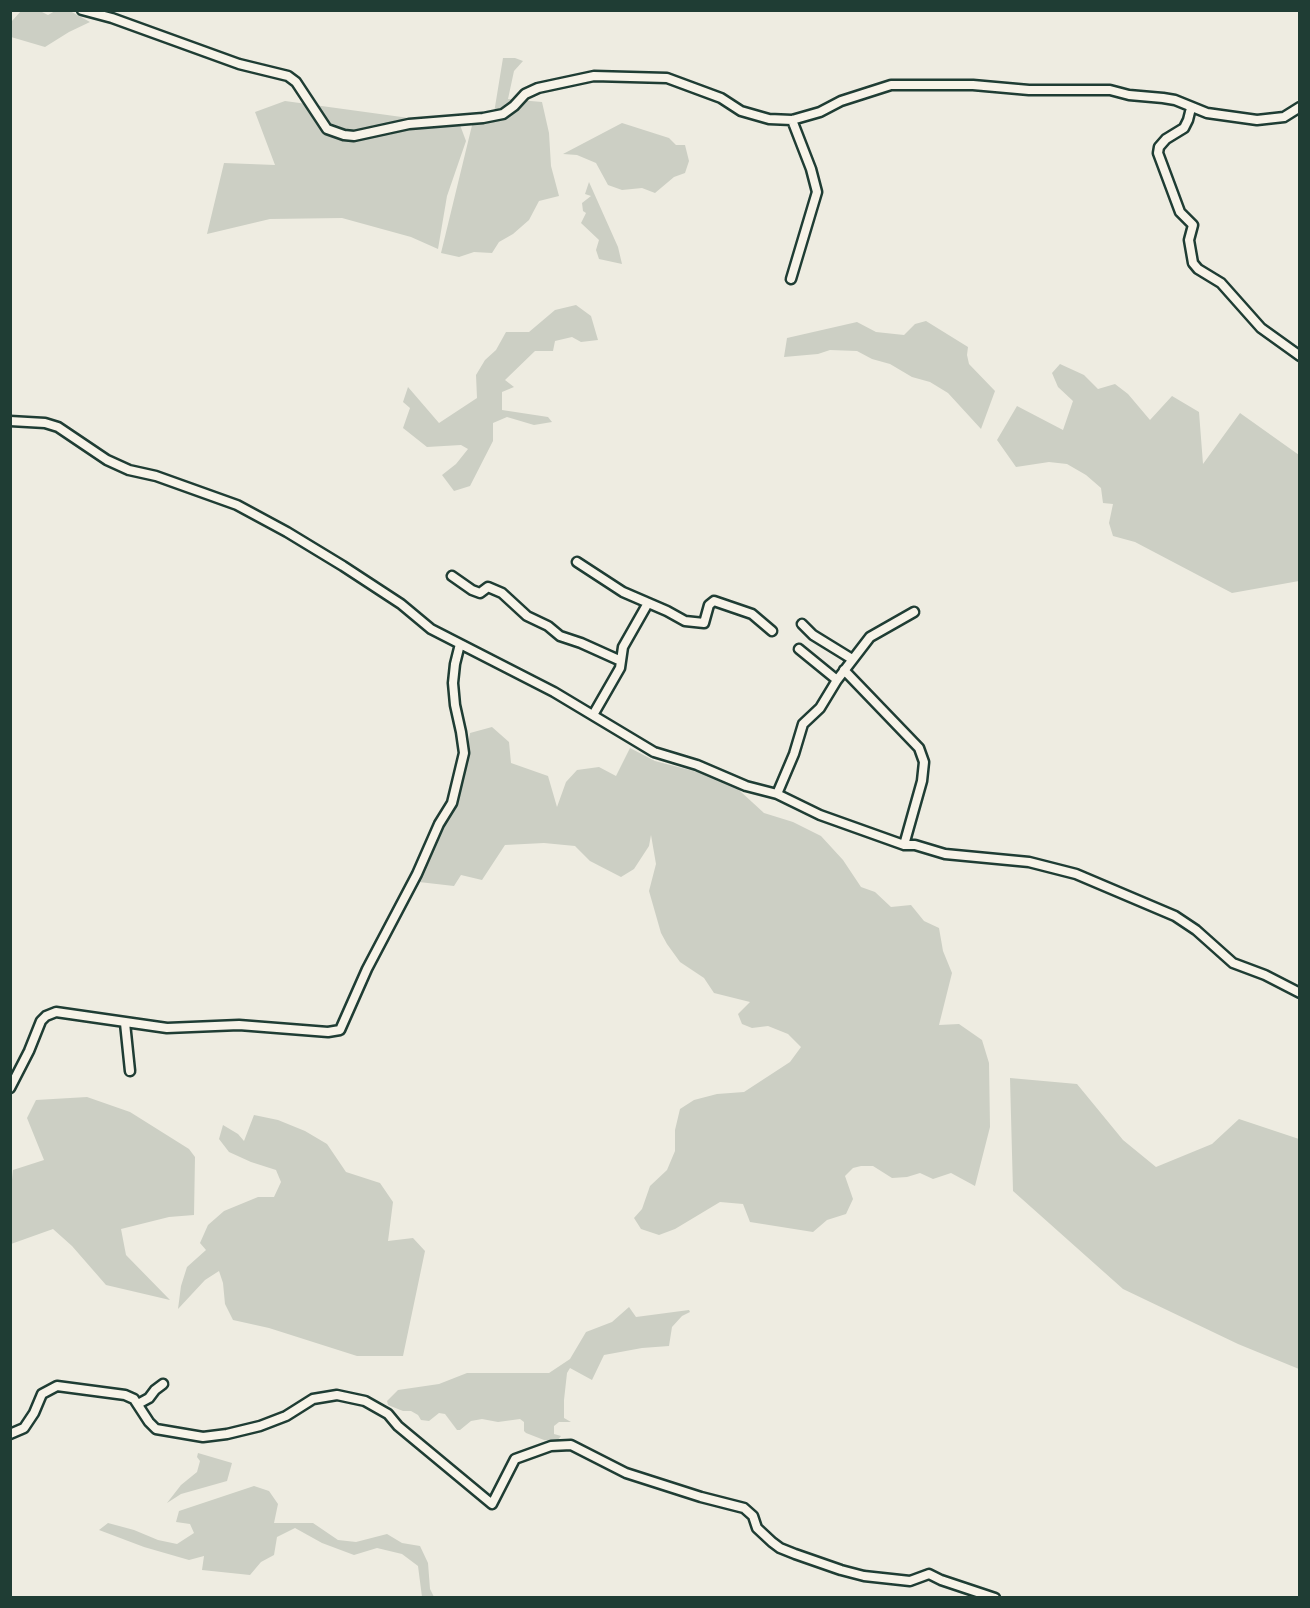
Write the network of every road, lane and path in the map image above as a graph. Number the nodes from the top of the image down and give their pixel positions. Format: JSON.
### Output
{"nodes":[{"id":1,"x":82,"y":10,"type":"edge"},
{"id":2,"x":1299,"y":107,"type":"edge"},
{"id":3,"x":1191,"y":108,"type":"junction"},
{"id":4,"x":792,"y":120,"type":"junction"},
{"id":5,"x":791,"y":279,"type":"dead end"},
{"id":6,"x":1299,"y":356,"type":"edge"},
{"id":7,"x":10,"y":421,"type":"edge"},
{"id":8,"x":577,"y":562,"type":"dead end"},
{"id":9,"x":452,"y":576,"type":"dead end"},
{"id":10,"x":648,"y":603,"type":"junction"},
{"id":11,"x":914,"y":612,"type":"dead end"},
{"id":12,"x":802,"y":624,"type":"dead end"},
{"id":13,"x":772,"y":631,"type":"dead end"},
{"id":14,"x":460,"y":644,"type":"junction"},
{"id":15,"x":799,"y":649,"type":"dead end"},
{"id":16,"x":852,"y":659,"type":"junction"},
{"id":17,"x":621,"y":661,"type":"junction"},
{"id":18,"x":844,"y":670,"type":"junction"},
{"id":19,"x":837,"y":680,"type":"junction"},
{"id":20,"x":593,"y":715,"type":"junction"},
{"id":21,"x":777,"y":794,"type":"junction"},
{"id":22,"x":904,"y":845,"type":"junction"},
{"id":23,"x":1299,"y":993,"type":"edge"},
{"id":24,"x":125,"y":1023,"type":"junction"},
{"id":25,"x":130,"y":1071,"type":"dead end"},
{"id":26,"x":10,"y":1088,"type":"edge"},
{"id":27,"x":163,"y":1384,"type":"dead end"},
{"id":28,"x":138,"y":1404,"type":"junction"},
{"id":29,"x":10,"y":1434,"type":"edge"},
{"id":30,"x":995,"y":1598,"type":"edge"}],
"edges":[{"from":1,"to":4,"type":"street"},
{"from":2,"to":3,"type":"street"},
{"from":3,"to":4,"type":"street"},
{"from":3,"to":6,"type":"street"},
{"from":4,"to":5,"type":"street"},
{"from":7,"to":14,"type":"street"},
{"from":8,"to":10,"type":"street"},
{"from":9,"to":17,"type":"street"},
{"from":10,"to":13,"type":"street"},
{"from":10,"to":17,"type":"street"},
{"from":11,"to":16,"type":"street"},
{"from":12,"to":16,"type":"street"},
{"from":14,"to":20,"type":"street"},
{"from":14,"to":24,"type":"street"},
{"from":15,"to":19,"type":"street"},
{"from":16,"to":18,"type":"street"},
{"from":17,"to":20,"type":"street"},
{"from":18,"to":19,"type":"street"},
{"from":18,"to":22,"type":"street"},
{"from":19,"to":21,"type":"street"},
{"from":20,"to":21,"type":"street"},
{"from":21,"to":22,"type":"street"},
{"from":22,"to":23,"type":"street"},
{"from":24,"to":25,"type":"street"},
{"from":24,"to":26,"type":"street"},
{"from":27,"to":28,"type":"street"},
{"from":28,"to":29,"type":"street"},
{"from":28,"to":30,"type":"street"}]}
